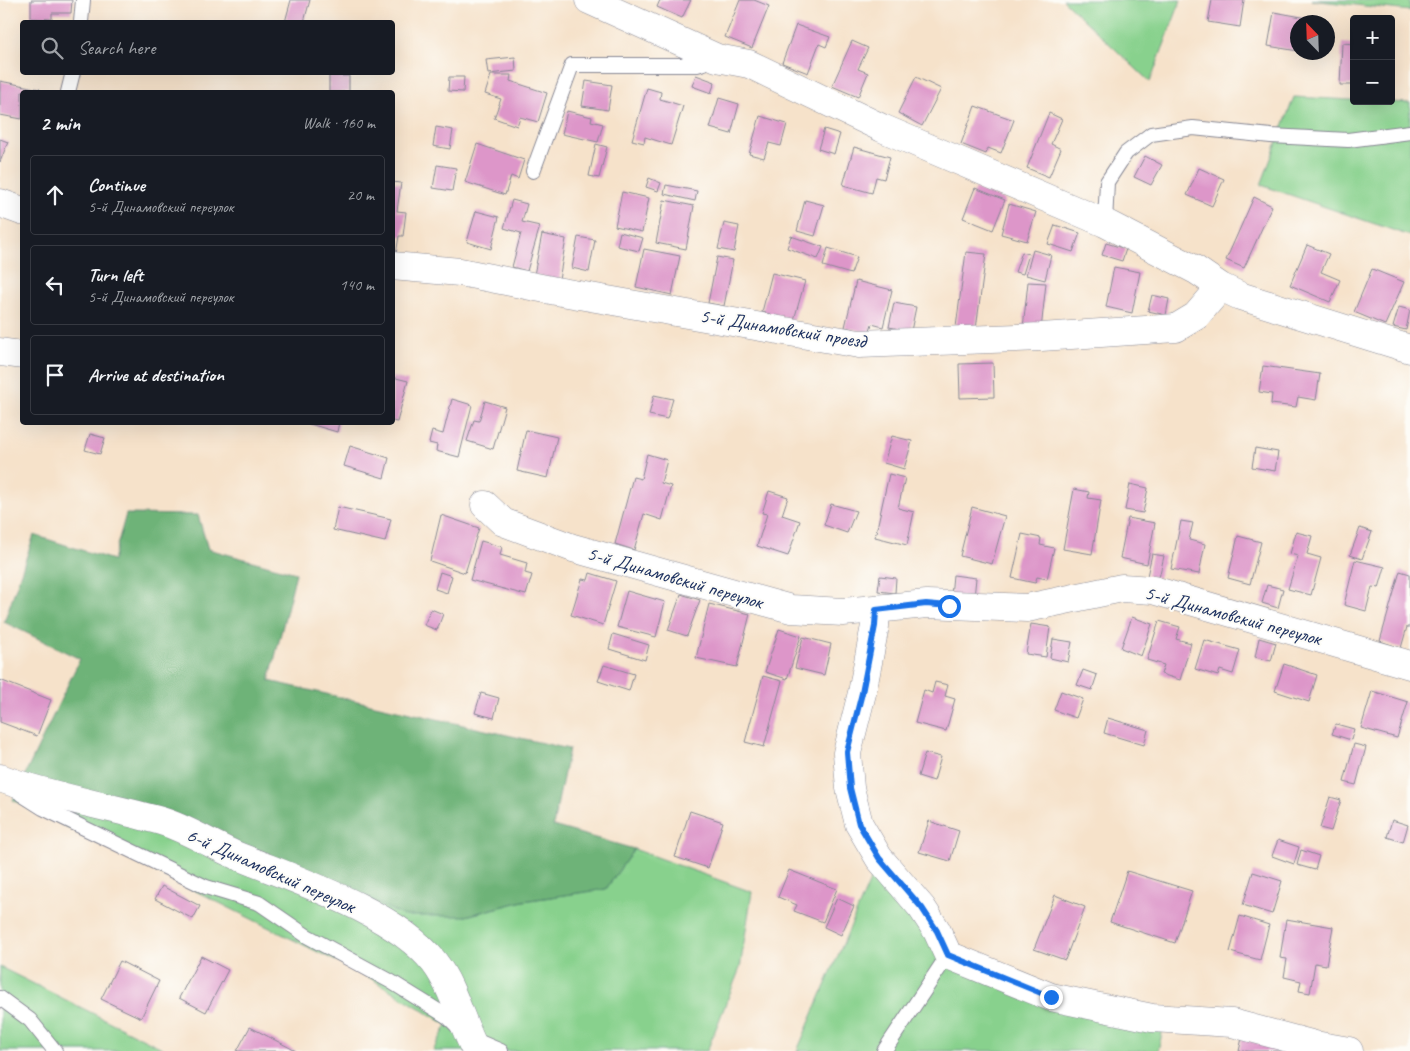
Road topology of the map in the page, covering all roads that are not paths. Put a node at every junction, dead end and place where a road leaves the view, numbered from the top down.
1 (83, 0) edge
2 (589, 0) edge
3 (81, 20) edge
4 (717, 58) junction
5 (72, 75) edge
6 (68, 90) edge
7 (1410, 132) edge
8 (533, 171) dead end
9 (0, 203) edge
10 (20, 210) edge
11 (1105, 223) junction
12 (395, 266) edge
13 (1221, 287) junction
14 (1410, 349) edge
15 (0, 352) edge
16 (20, 355) edge
17 (485, 505) dead end
18 (876, 610) junction
19 (1410, 665) edge
20 (7, 780) edge
21 (948, 955) junction
22 (0, 998) edge
23 (472, 1044) edge
24 (55, 1051) edge
25 (500, 1051) edge
26 (884, 1051) edge
27 (1349, 1051) edge

1 - 3 lane
2 - 4 street
4 - 8 lane
4 - 11 street
5 - 6 lane
7 - 11 lane
9 - 10 street
11 - 13 street
12 - 13 street, 5-й Динамовский проезд
13 - 14 street
15 - 16 street
17 - 18 street, 5-й Динамовский переулок
18 - 19 street, 5-й Динамовский переулок
18 - 21 street
20 - 23 lane
20 - 23 street, 6-й Динамовский переулок
21 - 26 lane
21 - 27 street
22 - 24 lane
23 - 25 lane

